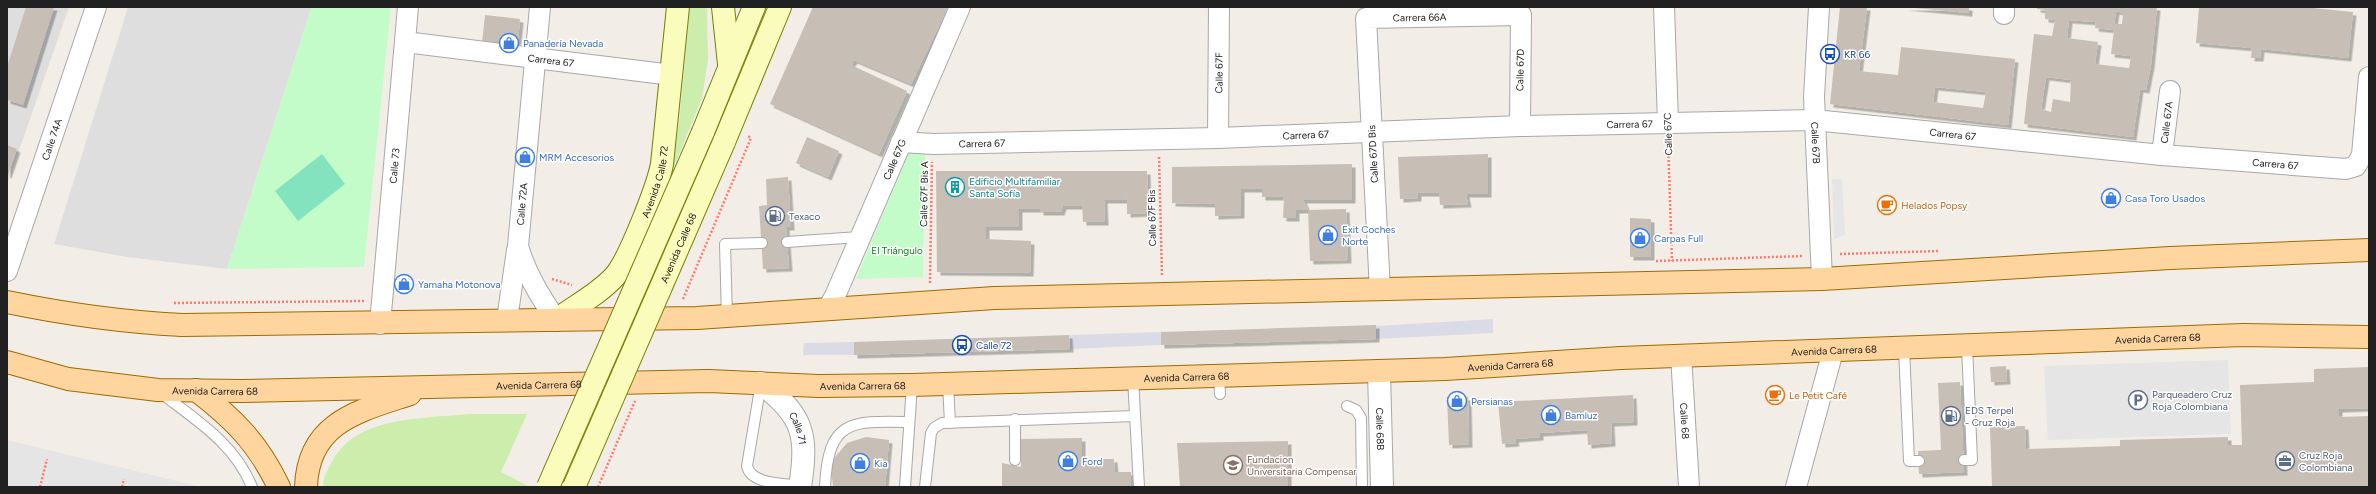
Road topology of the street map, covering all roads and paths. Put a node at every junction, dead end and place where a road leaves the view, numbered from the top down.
1 (96, 7) edge
2 (408, 7) edge
3 (540, 7) edge
4 (678, 7) edge
5 (723, 7) edge
6 (754, 7) edge
7 (780, 7) edge
8 (960, 7) edge
9 (1219, 7) edge
10 (1664, 7) edge
11 (1819, 7) edge
12 (1521, 15) joint
13 (1366, 18) joint
14 (405, 42) junction
15 (535, 58) junction
16 (730, 67) junction
17 (672, 75) junction
18 (2369, 77) edge
19 (2170, 91) dead end
20 (2368, 102) edge
21 (1814, 120) junction
22 (1668, 122) junction
23 (1520, 126) junction
24 (1372, 133) junction
25 (733, 138) junction
26 (1218, 138) junction
27 (1158, 139) junction
28 (901, 142) junction
29 (932, 144) junction
30 (2162, 155) junction
31 (859, 237) junction
32 (787, 242) dead end
33 (762, 243) dead end
34 (518, 246) junction
35 (2369, 250) edge
36 (1672, 261) dead end
37 (7, 271) edge
38 (1822, 279) junction
39 (930, 284) dead end
40 (1380, 290) junction
41 (1162, 296) junction
42 (365, 301) dead end
43 (7, 302) edge
44 (168, 303) dead end
45 (827, 310) junction
46 (727, 317) junction
47 (673, 318) junction
48 (507, 320) junction
49 (556, 320) junction
50 (380, 324) junction
51 (2369, 337) edge
52 (1968, 346) junction
53 (1904, 348) junction
54 (1833, 351) junction
55 (1681, 355) junction
56 (7, 362) edge
57 (1379, 371) junction
58 (1133, 378) junction
59 (644, 382) junction
60 (761, 383) junction
61 (948, 384) junction
62 (912, 385) junction
63 (432, 388) junction
64 (158, 390) junction
65 (196, 390) junction
66 (1347, 406) dead end
67 (1135, 416) junction
68 (1015, 419) junction
69 (910, 422) junction
70 (950, 423) junction
71 (47, 459) dead end
72 (1015, 460) dead end
73 (1964, 460) dead end
74 (1919, 461) dead end
75 (124, 478) dead end
76 (801, 486) edge
77 (40, 487) edge
78 (122, 487) edge
79 (252, 487) edge
80 (279, 487) edge
81 (306, 487) edge
82 (548, 487) edge
83 (574, 487) edge
84 (598, 487) edge
85 (824, 487) edge
86 (905, 487) edge
87 (924, 487) edge
88 (1139, 487) edge
89 (1362, 487) edge
90 (1382, 487) edge
91 (1688, 487) edge
92 (1796, 487) edge

1 - 37 street, Calle 74A
2 - 14 street, Calle 73
3 - 15 street, Calle 72A
4 - 17 main road, Avenida Calle 72
5 - 16 main road
6 - 16 main road
7 - 25 main road, Avenida Calle 68
8 - 28 street, Calle 67G
9 - 26 street, Calle 67F
10 - 22 street, Calle 67C
11 - 21 street, Calle 67B
12 - 13 street, Carrera 66A
12 - 23 street, Calle 67D
13 - 24 street, Calle 67D Bis
14 - 15 street, Carrera 67
14 - 50 street, Calle 73
15 - 17 street, Carrera 67
15 - 34 street, Calle 72A
16 - 82 main road, bridge
17 - 49 main road, Avenida Calle 72
18 - 20 street
19 - 30 street, Calle 67A
20 - 30 street, Carrera 67
21 - 22 street, Carrera 67
21 - 30 street, Carrera 67
21 - 38 street, Calle 67B
22 - 23 street, Carrera 67
22 - 36 path, Calle 67C
23 - 24 street, Carrera 67
24 - 26 street, Carrera 67
24 - 40 street, Calle 67D Bis
25 - 47 path
25 - 83 main road, Avenida Calle 68, bridge
26 - 27 street, Carrera 67
27 - 29 street, Carrera 67
27 - 41 path, Calle 67F Bis
28 - 29 street, Carrera 67
28 - 31 street, Calle 67G
29 - 39 path, Calle 67F Bis A
31 - 32 lane
31 - 45 street, Calle 67G
33 - 46 lane
34 - 48 street
34 - 49 street, Calle 72A
35 - 38 main road
38 - 40 main road
40 - 41 main road
41 - 45 main road
42 - 44 path
43 - 50 main road
45 - 46 main road
46 - 47 main road
47 - 49 main road
48 - 49 main road
48 - 50 main road
51 - 52 main road, Avenida Carrera 68
52 - 53 main road, Avenida Carrera 68
52 - 73 lane
53 - 54 main road, Avenida Carrera 68
53 - 74 lane
54 - 55 main road, Avenida Carrera 68
54 - 92 street
55 - 57 main road, Avenida Carrera 68
55 - 91 street, Calle 68
56 - 64 main road, Avenida Carrera 68
57 - 58 main road, Avenida Carrera 68
57 - 90 street, Calle 68B
58 - 61 main road, Avenida Carrera 68
58 - 67 lane
59 - 60 main road, Avenida Carrera 68
59 - 63 main road, Avenida Carrera 68
59 - 84 path
60 - 62 main road, Avenida Carrera 68
60 - 76 street, Calle 71
60 - 76 lane
61 - 62 main road, Avenida Carrera 68
61 - 70 lane
62 - 69 lane
63 - 65 main road, Avenida Carrera 68
63 - 81 main road
64 - 65 main road, Avenida Carrera 68
64 - 79 lane
65 - 80 main road
66 - 89 lane
67 - 68 lane
67 - 88 lane
68 - 70 lane
68 - 72 lane
69 - 85 lane
69 - 86 lane
70 - 87 lane
71 - 77 path
75 - 78 path

